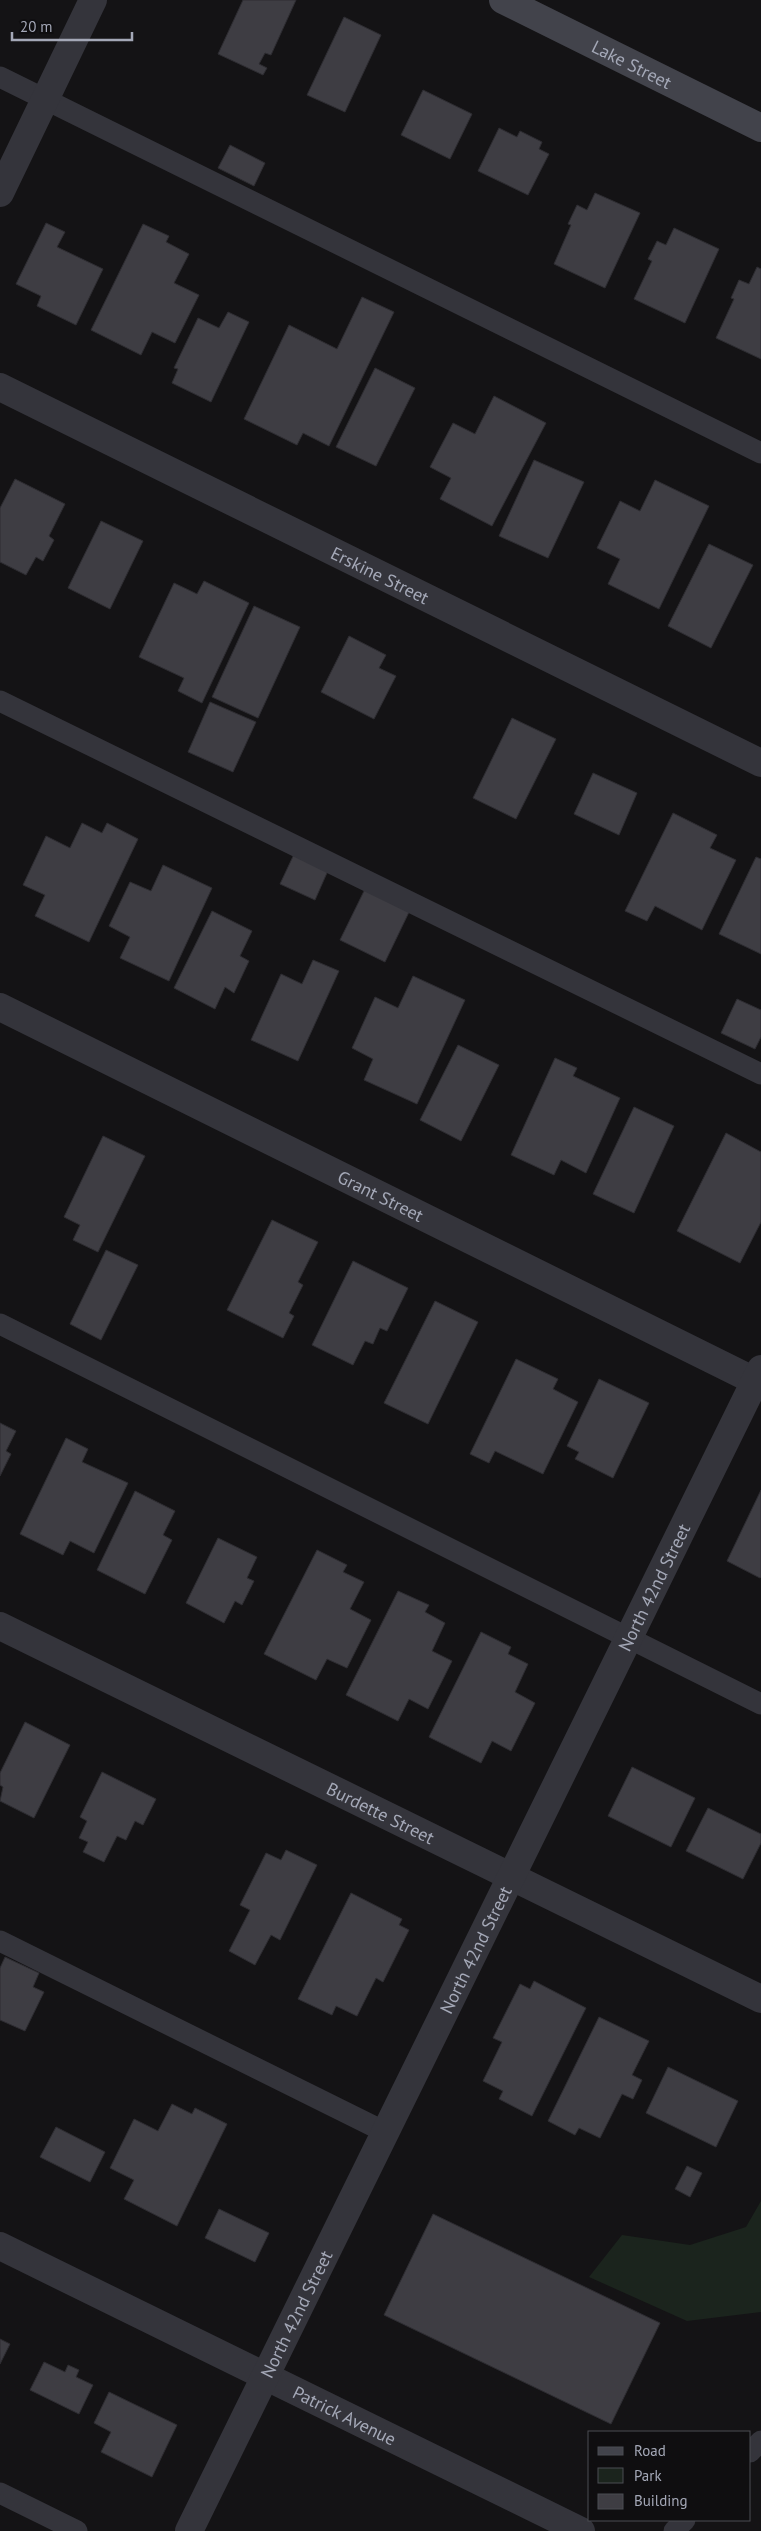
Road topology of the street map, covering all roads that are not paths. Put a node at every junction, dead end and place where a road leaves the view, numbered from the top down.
1 (93, 0) edge
2 (503, 0) edge
3 (0, 77) edge
4 (45, 100) junction
5 (761, 128) edge
6 (0, 193) edge
7 (0, 387) edge
8 (761, 453) edge
9 (0, 701) edge
10 (761, 763) edge
11 (0, 1007) edge
12 (761, 1074) edge
13 (0, 1324) edge
14 (759, 1378) edge
15 (0, 1626) edge
16 (628, 1638) junction
17 (761, 1704) edge
18 (510, 1876) junction
19 (0, 1941) edge
20 (761, 1999) edge
21 (385, 2132) junction
22 (0, 2246) edge
23 (266, 2376) junction
24 (761, 2441) edge
25 (751, 2451) edge
26 (0, 2493) edge
27 (684, 2521) edge
28 (77, 2531) edge
29 (189, 2531) edge
30 (581, 2531) edge
31 (674, 2531) edge

1 - 4 street
2 - 5 main road, Lake Street
3 - 4 lane
4 - 6 street
4 - 8 lane
7 - 10 street, Erskine Street
9 - 12 lane
11 - 14 street, Grant Street
13 - 16 lane
14 - 16 street, North 42nd Street
15 - 18 street, Burdette Street
16 - 17 lane
16 - 18 street, North 42nd Street
18 - 20 street, Burdette Street
18 - 21 street, North 42nd Street
19 - 21 lane
21 - 23 street, North 42nd Street
22 - 23 street, Patrick Avenue
23 - 29 street, North 42nd Street
23 - 30 street, Patrick Avenue
24 - 25 lane
26 - 28 lane
27 - 31 lane

